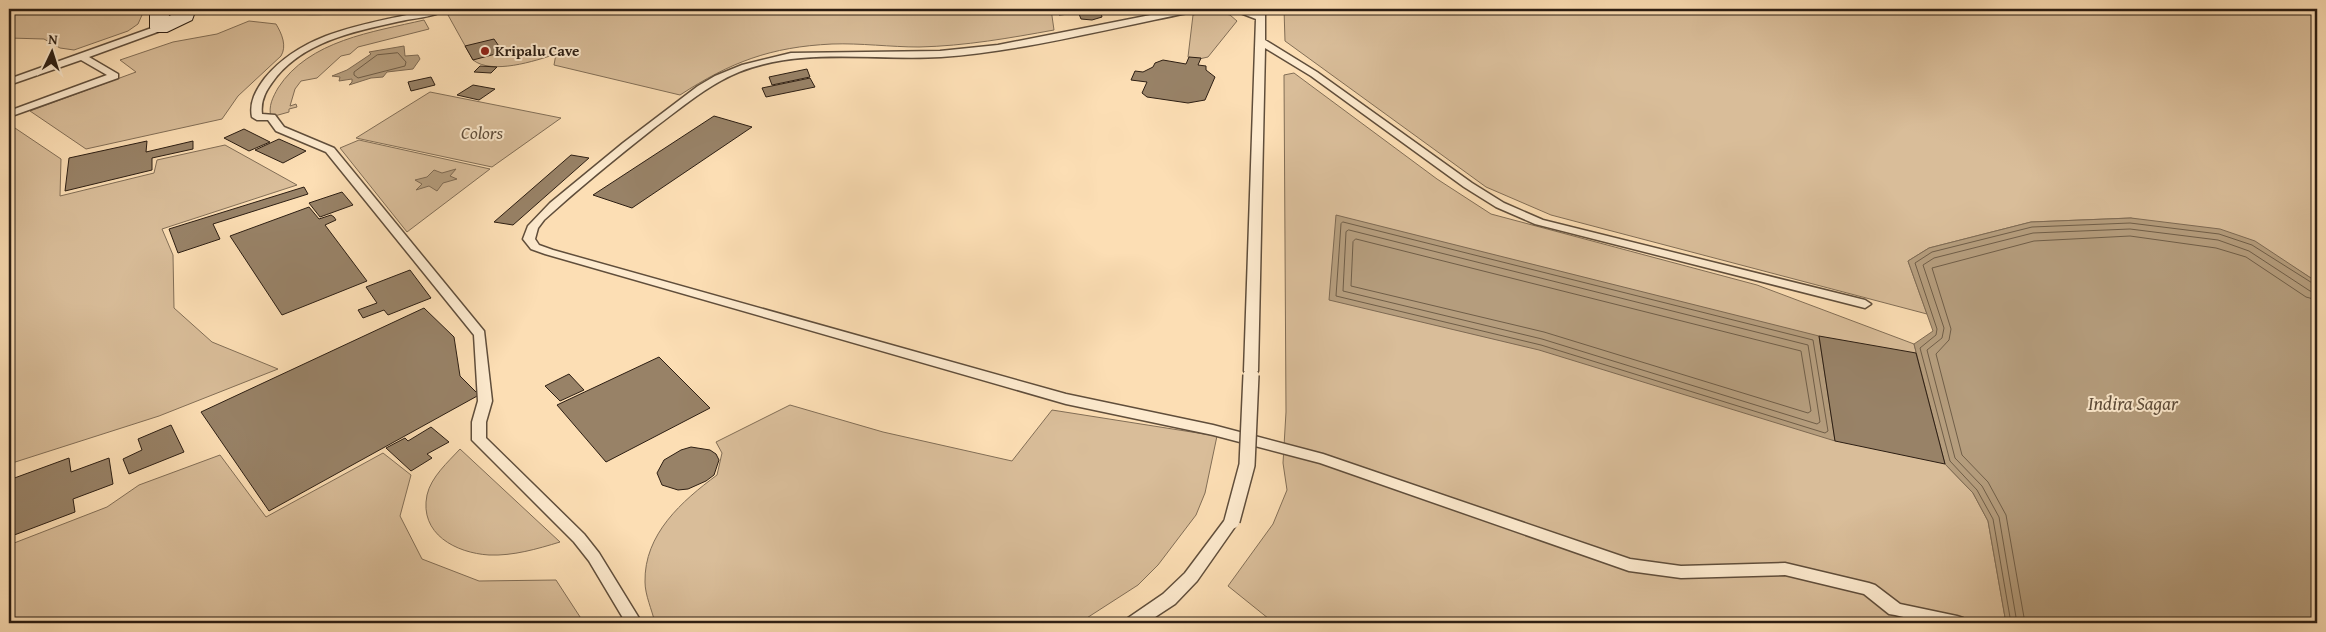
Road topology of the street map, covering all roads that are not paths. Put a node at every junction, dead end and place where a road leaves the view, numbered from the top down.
1 (159, 9) edge
2 (186, 9) edge
3 (442, 9) edge
4 (1193, 9) edge
5 (1234, 9) edge
6 (1261, 13) edge
7 (160, 28) junction
8 (1261, 42) junction
9 (83, 57) junction
10 (9, 82) edge
11 (9, 114) edge
12 (1865, 304) dead end
13 (634, 623) edge
14 (1134, 623) edge
15 (1957, 623) edge

1 - 7 street
2 - 7 street
3 - 13 lane
4 - 15 lane
5 - 6 lane
6 - 8 lane
7 - 9 lane
8 - 12 lane
8 - 14 lane, bridge
9 - 10 lane
9 - 11 lane

